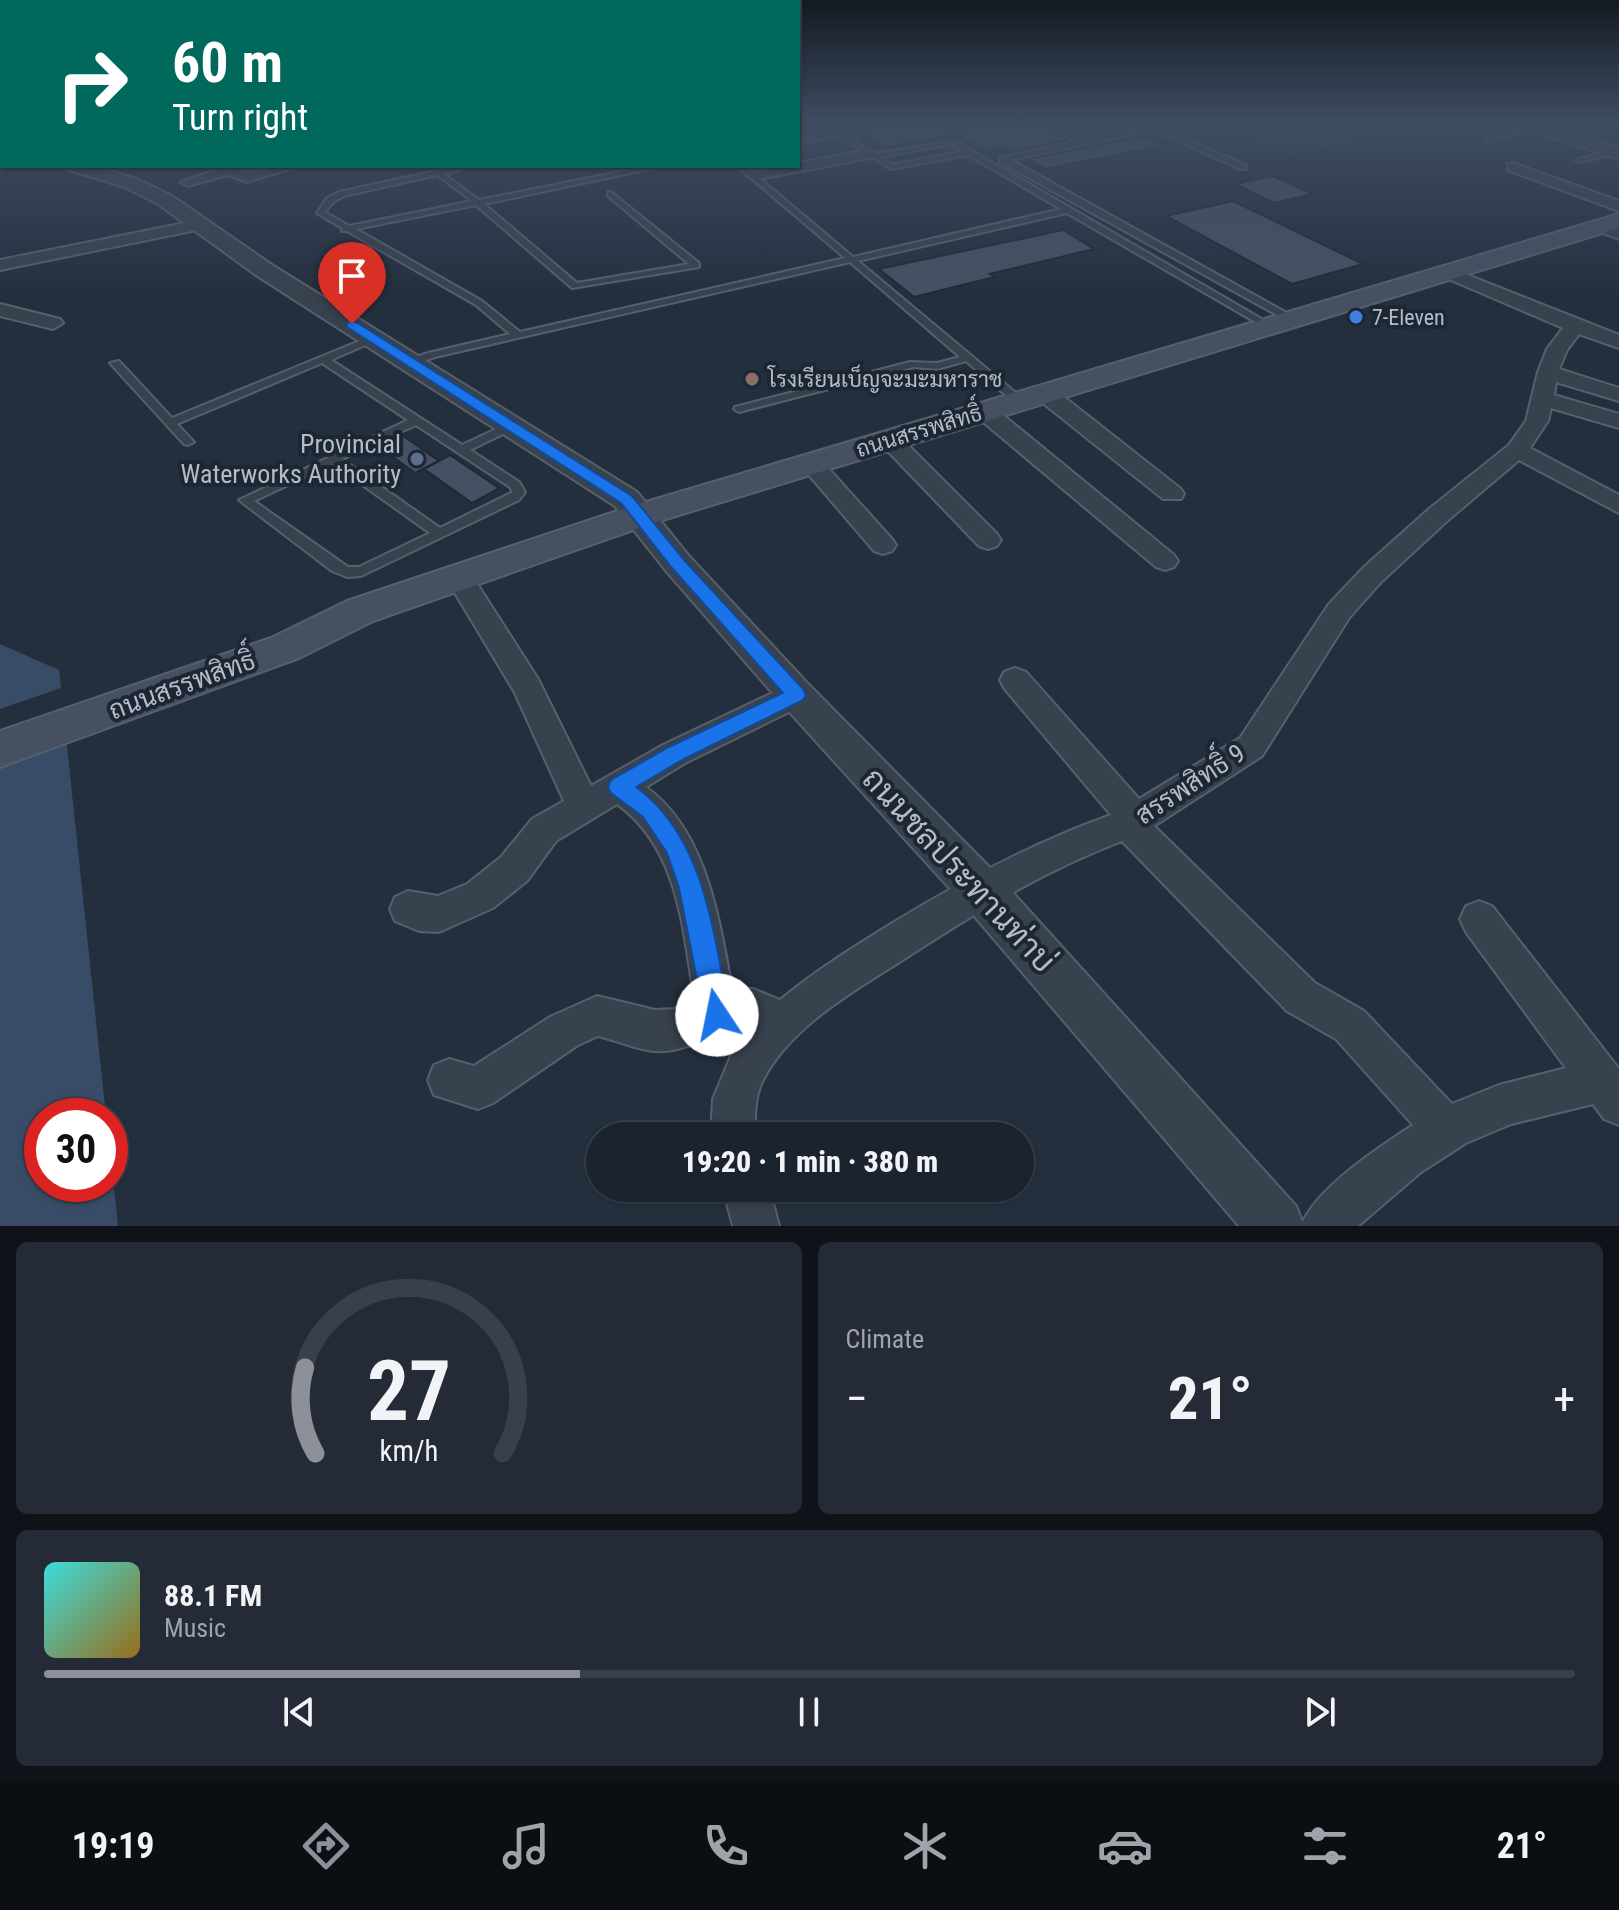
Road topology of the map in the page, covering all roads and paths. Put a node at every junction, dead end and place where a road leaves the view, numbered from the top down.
1 (125, 181) edge
2 (394, 181) edge
3 (449, 181) edge
4 (573, 181) edge
5 (760, 181) edge
6 (1019, 181) edge
7 (1041, 181) edge
8 (1552, 181) edge
9 (611, 194) dead end
10 (476, 201) junction
11 (1619, 206) edge
12 (1069, 210) junction
13 (200, 225) junction
14 (1613, 227) edge
15 (345, 229) junction
16 (851, 260) junction
17 (0, 265) edge
18 (1450, 273) junction
19 (0, 310) edge
20 (1279, 322) junction
21 (53, 323) dead end
22 (1575, 326) junction
23 (517, 335) junction
24 (374, 338) junction
25 (1619, 342) edge
26 (967, 358) junction
27 (323, 359) junction
28 (412, 362) junction
29 (115, 363) dead end
30 (1545, 385) junction
31 (1619, 395) edge
32 (1032, 397) junction
33 (739, 409) dead end
34 (984, 411) junction
35 (415, 421) junction
36 (1619, 421) edge
37 (169, 423) junction
38 (513, 425) junction
39 (890, 440) junction
40 (188, 442) dead end
41 (1517, 450) junction
42 (460, 451) junction
43 (334, 459) junction
44 (811, 463) junction
45 (1172, 494) dead end
46 (1619, 505) edge
47 (641, 515) junction
48 (439, 533) junction
49 (988, 540) dead end
50 (883, 545) dead end
51 (1165, 561) dead end
52 (459, 578) junction
53 (282, 638) junction
54 (1015, 680) dead end
55 (796, 695) junction
56 (0, 724) edge
57 (0, 749) edge
58 (619, 787) junction
59 (584, 807) junction
60 (1132, 822) junction
61 (980, 889) junction
62 (408, 909) dead end
63 (1479, 919) dead end
64 (717, 1015) junction
65 (784, 1022) junction
66 (449, 1080) dead end
67 (1610, 1093) edge
68 (733, 1122) edge
69 (1446, 1129) junction
70 (750, 1202) edge
71 (756, 1226) edge
72 (1276, 1226) edge
73 (1324, 1226) edge

1 - 13 street, ถนนชลประทานท่าบ่
2 - 15 lane
3 - 10 lane
4 - 10 lane
5 - 16 lane
6 - 12 lane
7 - 20 lane
8 - 11 street
9 - 10 lane
10 - 15 lane
12 - 16 lane
12 - 20 lane
13 - 17 street
13 - 24 street, ถนนชลประทานท่าบ่
14 - 18 main road, ถนนสรรพสิทธิ์
15 - 23 lane
16 - 23 lane
16 - 26 lane
18 - 20 main road, ถนนสรรพสิทธิ์
18 - 22 street
19 - 21 street
20 - 32 main road, ถนนสรรพสิทธิ์
22 - 25 street
22 - 30 street, สรรพสิทธิ์ 9
23 - 28 lane
24 - 27 lane
24 - 28 street, ถนนชลประทานท่าบ่
26 - 32 lane
26 - 33 lane
27 - 35 lane
27 - 37 lane
28 - 38 street, ถนนชลประทานท่าบ่
29 - 37 lane
30 - 31 street
30 - 36 street
30 - 41 street, สรรพสิทธิ์ 9
32 - 34 main road, ถนนสรรพสิทธิ์
32 - 45 street
34 - 39 main road, ถนนสรรพสิทธิ์
34 - 51 street
35 - 42 lane
35 - 43 lane
37 - 40 lane
38 - 42 lane
38 - 47 street, ถนนชลประทานท่าบ่
39 - 44 main road, ถนนสรรพสิทธิ์
39 - 49 street
41 - 46 street
41 - 60 street, สรรพสิทธิ์ 9
42 - 48 lane
43 - 48 lane
43 - 48 lane
44 - 47 main road, ถนนสรรพสิทธิ์
44 - 50 street
47 - 52 main road, ถนนสรรพสิทธิ์
47 - 55 street, ถนนชลประทานท่าบ่
52 - 53 main road, ถนนสรรพสิทธิ์
52 - 59 street
53 - 56 main road, ถนนสรรพสิทธิ์
53 - 57 main road, ถนนสรรพสิทธิ์
54 - 60 street
55 - 58 street
55 - 61 street, ถนนชลประทานท่าบ่
58 - 59 street
58 - 64 street
59 - 62 street
60 - 61 street, สรรพสิทธิ์ 9
60 - 69 street
61 - 65 street, สรรพสิทธิ์ 9
61 - 72 street, ถนนชลประทานท่าบ่
63 - 67 street
64 - 65 street
64 - 66 street
65 - 68 street, สรรพสิทธิ์ 9
67 - 69 street
69 - 73 street
70 - 71 street

